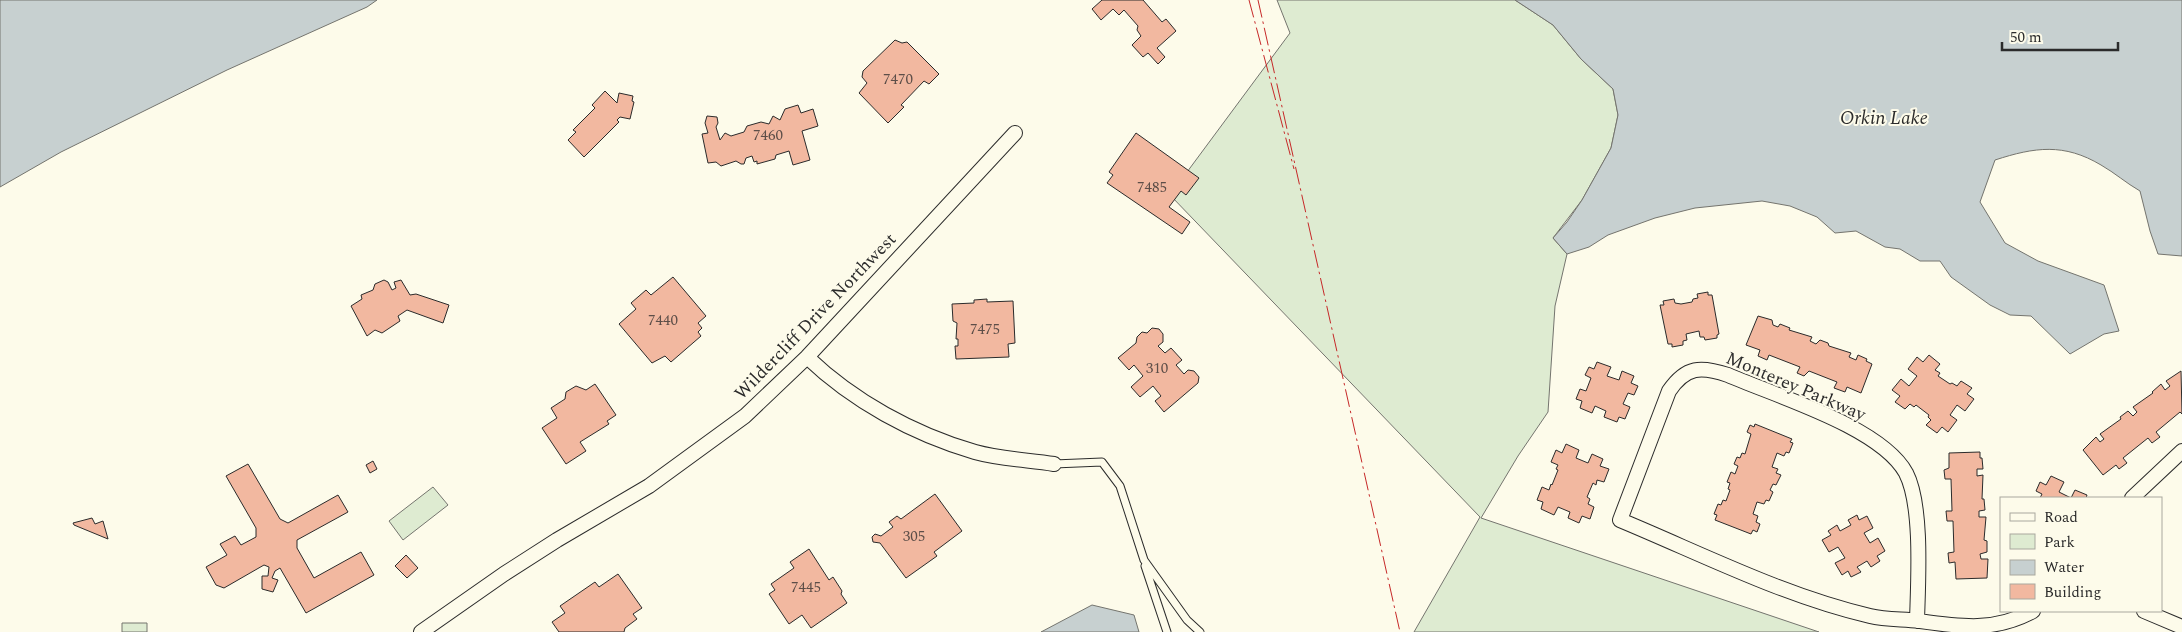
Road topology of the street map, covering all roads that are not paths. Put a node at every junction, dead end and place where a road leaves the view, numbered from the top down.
1 (1015, 133) dead end
2 (807, 357) junction
3 (2182, 451) edge
4 (1054, 464) joint
5 (2133, 497) edge
6 (1144, 560) junction
7 (2031, 612) edge
8 (2146, 612) edge
9 (1918, 621) junction
10 (2182, 627) edge
11 (421, 632) edge
12 (1167, 632) edge
13 (1200, 632) edge

1 - 2 street, Wildercliff Drive Northwest
2 - 4 street
2 - 11 street, Wildercliff Drive Northwest
3 - 5 street
4 - 6 lane
6 - 12 lane
6 - 13 lane
7 - 9 street, Monterey Parkway
8 - 10 street
9 - 9 street, Monterey Parkway

